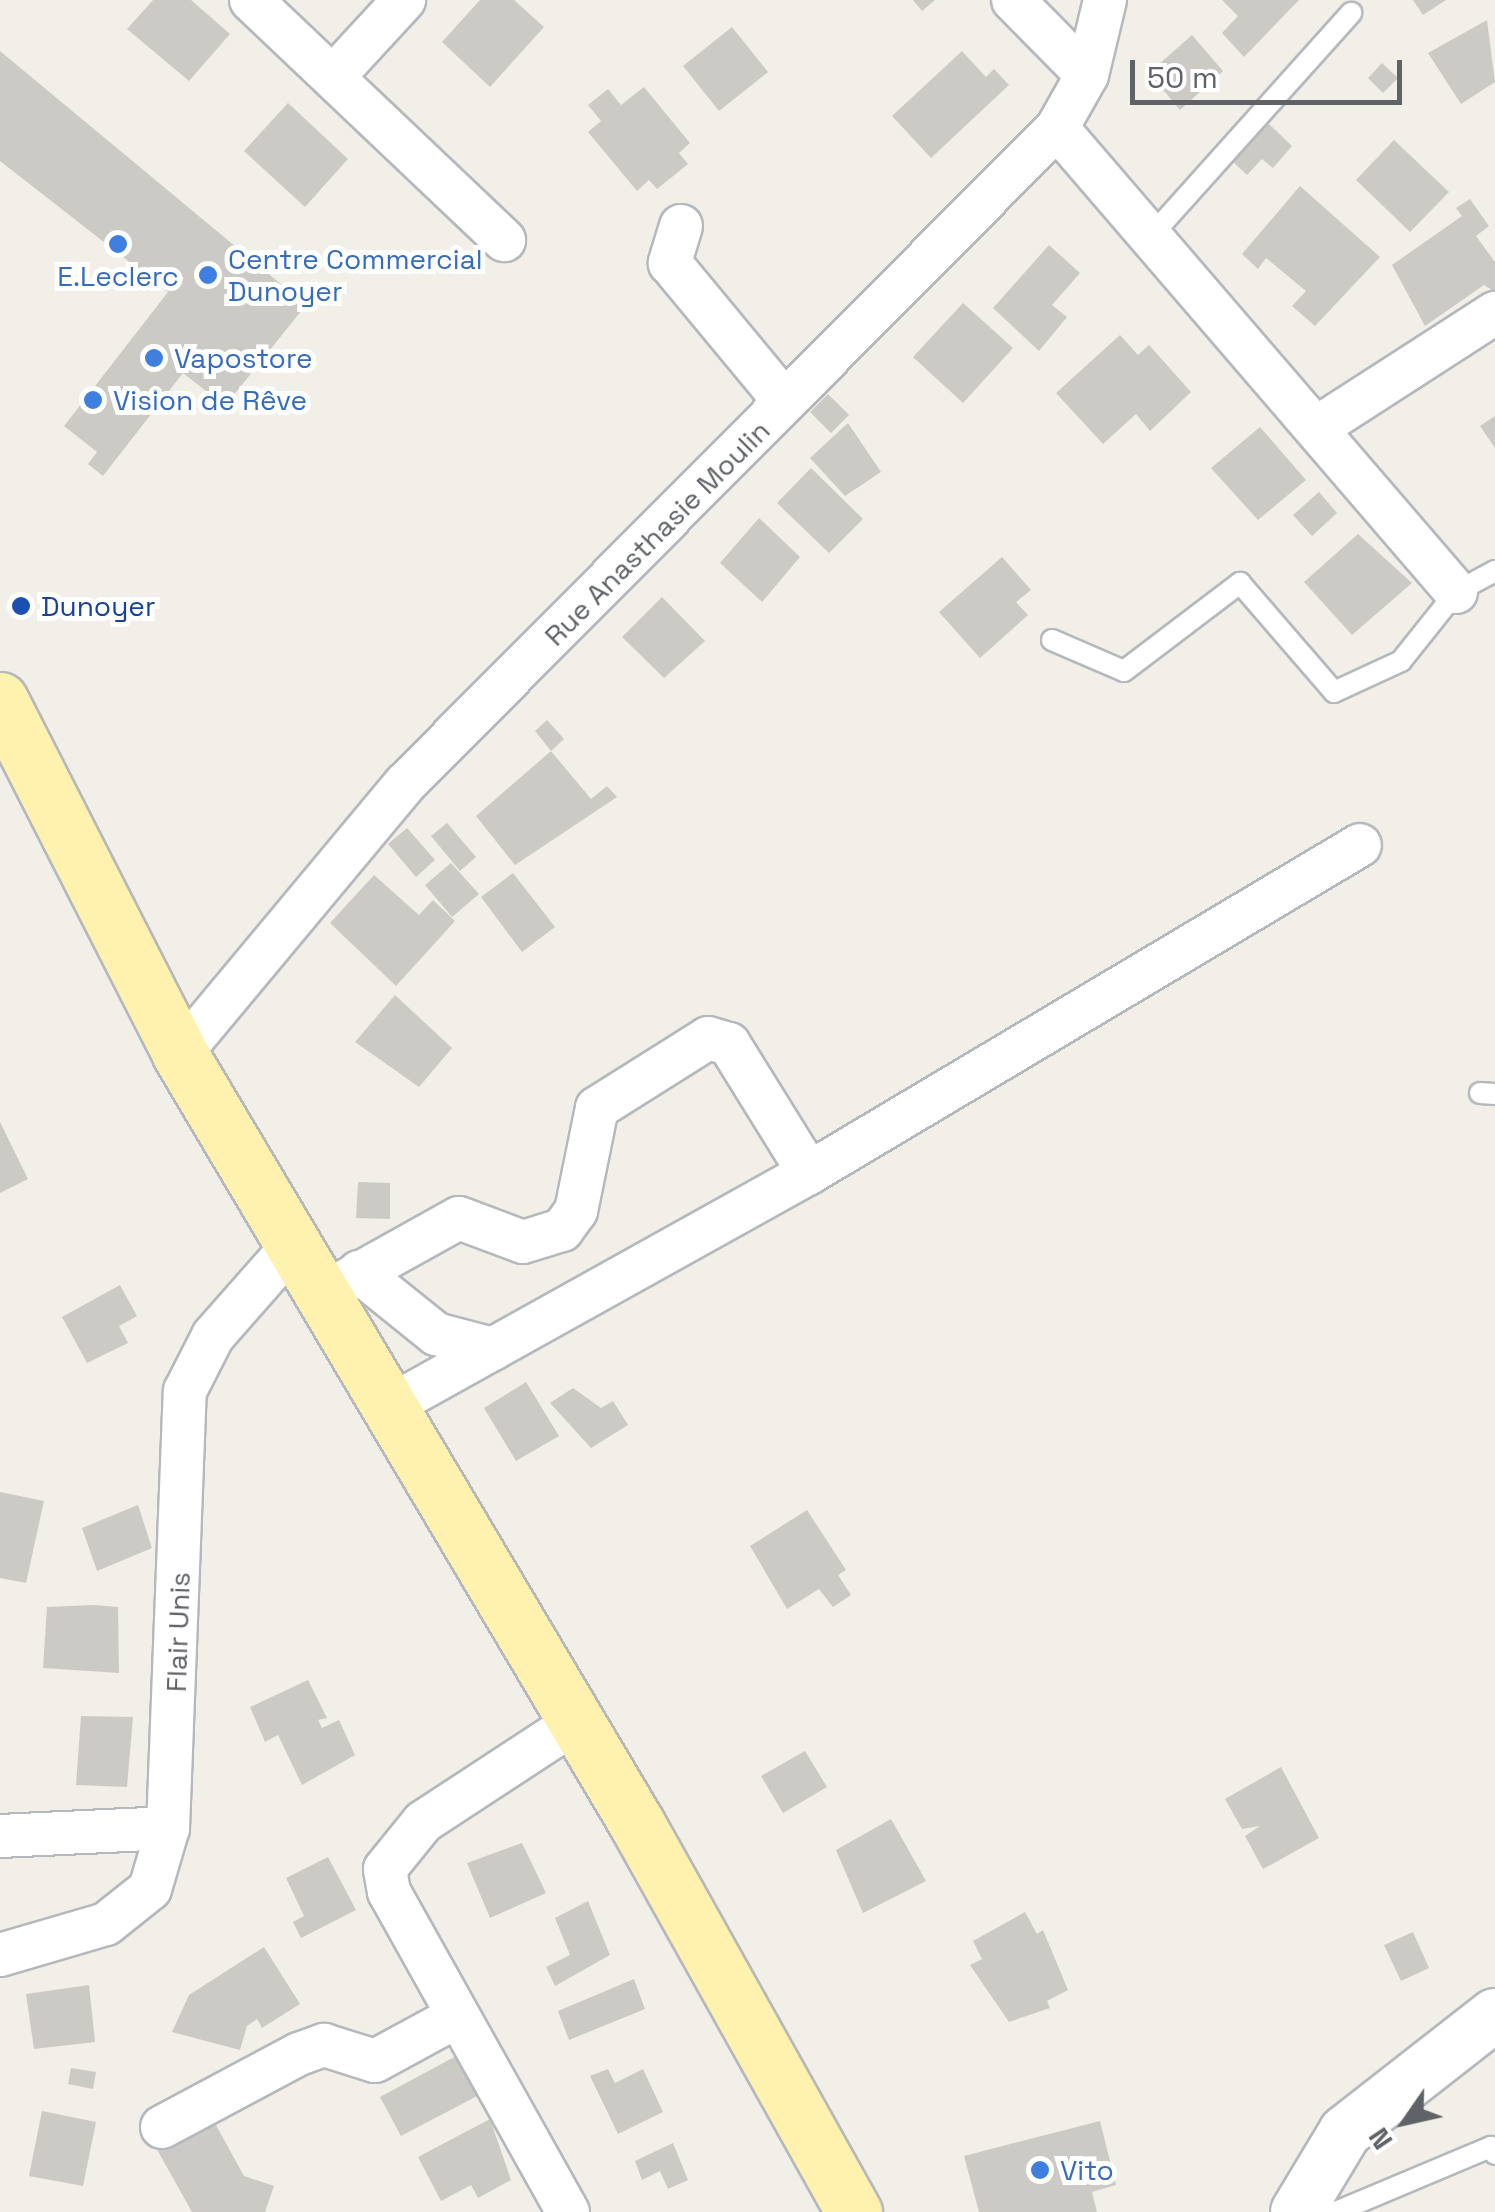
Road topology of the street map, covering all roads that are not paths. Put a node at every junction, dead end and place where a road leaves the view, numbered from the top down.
1 (251, 0) edge
2 (404, 0) edge
3 (1013, 0) edge
4 (1105, 0) edge
5 (1351, 13) dead end
6 (1087, 75) junction
7 (333, 77) junction
8 (1057, 128) junction
9 (681, 226) dead end
10 (1151, 236) junction
11 (504, 240) dead end
12 (1495, 313) edge
13 (785, 402) junction
14 (1318, 428) junction
15 (1495, 571) edge
16 (1456, 592) junction
17 (1052, 640) dead end
18 (0, 700) edge
19 (1360, 845) dead end
20 (180, 1054) junction
21 (809, 1173) junction
22 (294, 1244) junction
23 (342, 1283) junction
24 (493, 1349) junction
25 (390, 1406) junction
26 (576, 1722) junction
27 (168, 1828) junction
28 (0, 1836) edge
29 (0, 1955) edge
30 (1495, 2015) edge
31 (458, 2016) junction
32 (162, 2127) dead end
33 (1495, 2154) edge
34 (568, 2212) edge
35 (854, 2212) edge
36 (1297, 2212) edge
37 (1336, 2212) edge

1 - 7 street
2 - 7 street
3 - 6 street
4 - 6 street, Rue Anasthasie Moulin
5 - 10 lane
6 - 8 street, Rue Anasthasie Moulin
7 - 11 street
8 - 10 street
8 - 13 street, Rue Anasthasie Moulin
9 - 13 street
10 - 14 street
12 - 14 street
13 - 20 street, Rue Anasthasie Moulin
14 - 16 street
15 - 16 lane
16 - 17 lane
18 - 20 main road
19 - 21 street
20 - 22 main road
21 - 23 street
21 - 24 street
22 - 23 main road
22 - 27 street, Flair Unis
23 - 24 street
23 - 25 main road
24 - 25 street
25 - 26 main road
26 - 31 street
26 - 35 main road
27 - 28 street
27 - 29 street, Flair Unis
30 - 36 street
31 - 32 street
31 - 34 street
33 - 37 lane

